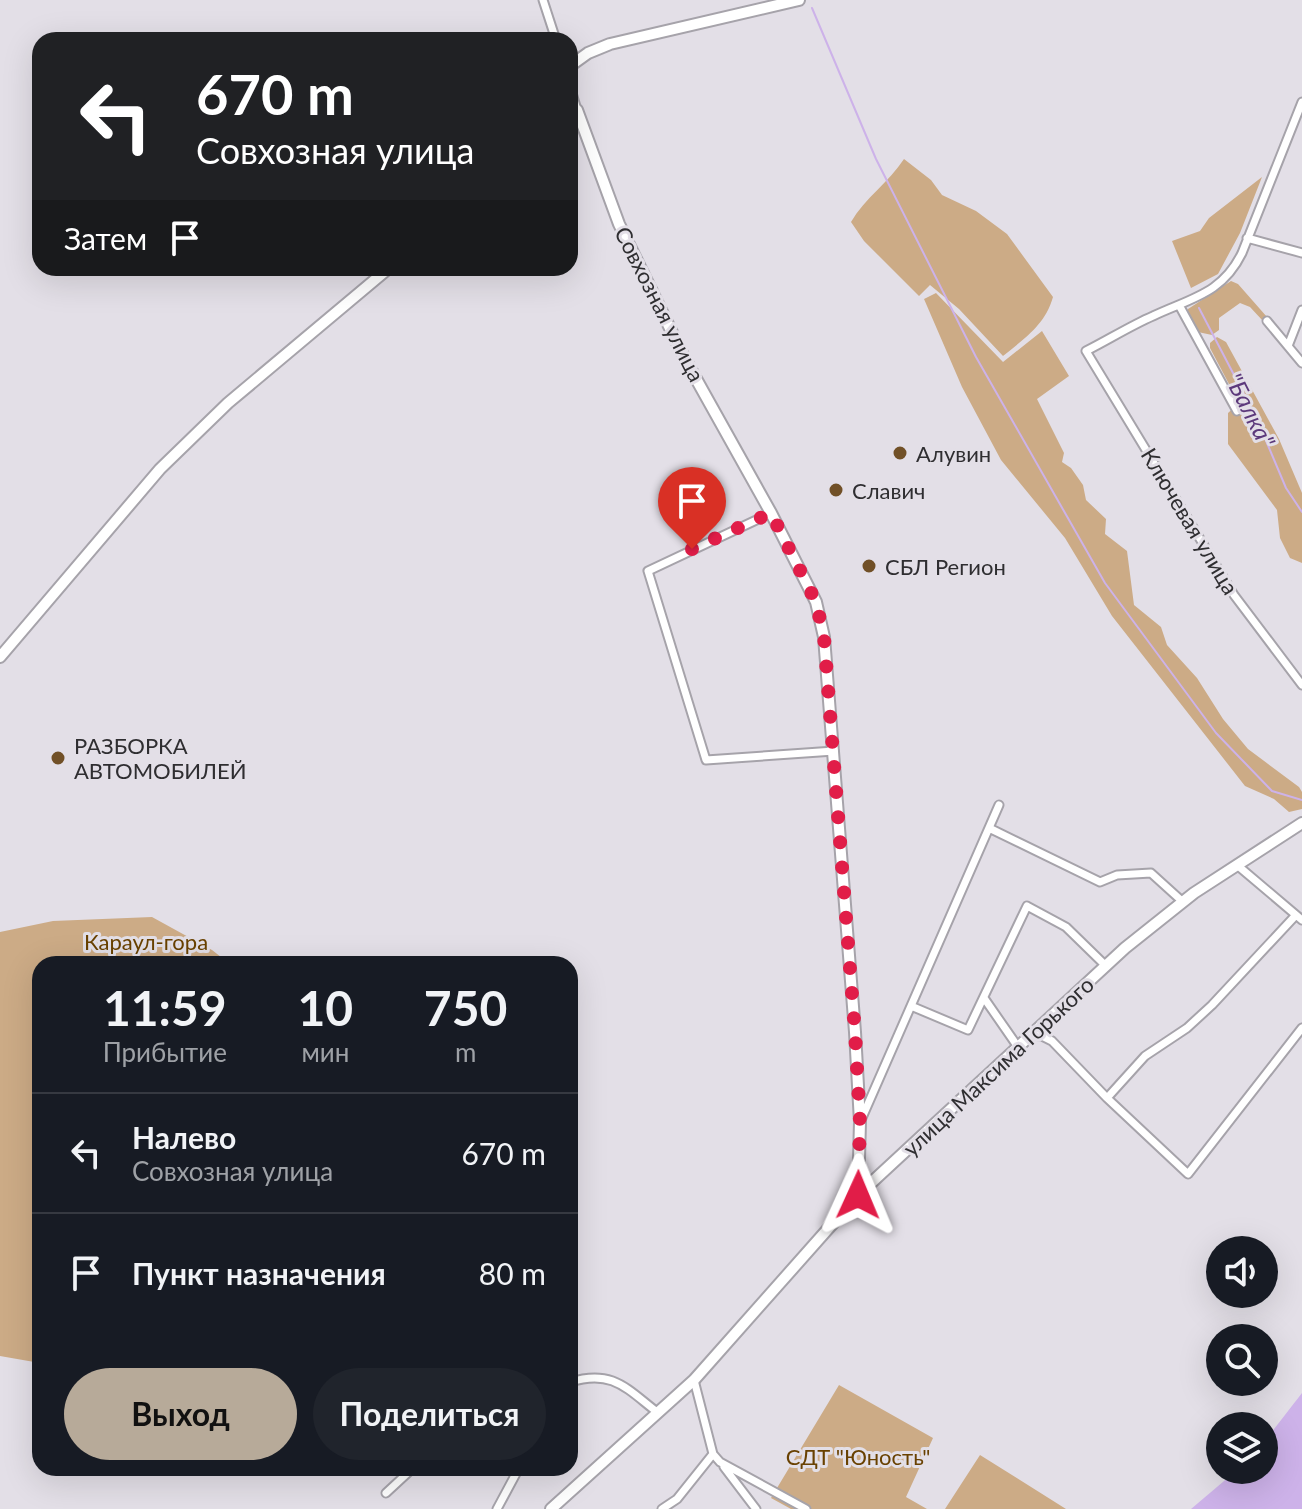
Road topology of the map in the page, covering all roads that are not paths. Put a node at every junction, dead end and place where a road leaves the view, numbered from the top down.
1 (543, 0) edge
2 (799, 0) edge
3 (553, 32) edge
4 (578, 60) edge
5 (1302, 102) edge
6 (578, 124) edge
7 (1247, 238) junction
8 (1302, 253) edge
9 (379, 276) edge
10 (1179, 305) junction
11 (1302, 310) edge
12 (1267, 321) dead end
13 (1288, 346) junction
14 (1302, 363) edge
15 (1237, 411) dead end
16 (771, 513) junction
17 (0, 657) edge
18 (1302, 685) edge
19 (834, 751) junction
20 (999, 805) dead end
21 (1302, 823) edge
22 (989, 828) junction
23 (1237, 865) junction
24 (1183, 902) junction
25 (1299, 917) edge
26 (1106, 966) junction
27 (984, 998) junction
28 (911, 1006) junction
29 (1302, 1028) edge
30 (1031, 1035) junction
31 (1018, 1047) junction
32 (1107, 1098) junction
33 (860, 1122) junction
34 (858, 1195) junction
35 (578, 1378) edge
36 (581, 1379) junction
37 (578, 1380) edge
38 (694, 1380) junction
39 (657, 1412) junction
40 (713, 1454) junction
41 (720, 1462) junction
42 (404, 1476) edge
43 (515, 1476) edge
44 (386, 1493) dead end
45 (497, 1509) edge
46 (551, 1509) edge
47 (662, 1509) edge
48 (756, 1509) edge
49 (806, 1509) edge

1 - 3 street
2 - 4 street
5 - 7 street
6 - 16 street, Совхозная улица
7 - 8 street
7 - 10 street
9 - 17 street
10 - 15 street
10 - 18 street, Ключевая улица
11 - 13 street
12 - 13 street
13 - 14 street
16 - 19 street, Совхозная улица
16 - 19 street
19 - 33 street, Совхозная улица
20 - 22 street
21 - 23 street, улица Максима Горького
22 - 24 street
22 - 28 street
23 - 24 street, улица Максима Горького
23 - 25 street
24 - 26 street, улица Максима Горького
25 - 32 street
26 - 27 street
26 - 30 street, улица Максима Горького
27 - 28 street
27 - 31 street
28 - 33 street
29 - 32 street
30 - 31 street, улица Максима Горького
30 - 32 street
31 - 34 street, улица Максима Горького
33 - 34 street, Совхозная улица
34 - 38 street, улица Максима Горького
35 - 36 street
36 - 37 street
36 - 39 street
38 - 39 street, улица Максима Горького
38 - 40 street
39 - 46 street, улица Максима Горького
40 - 41 street
40 - 47 street
41 - 48 street
41 - 49 street
42 - 44 street
43 - 45 street

